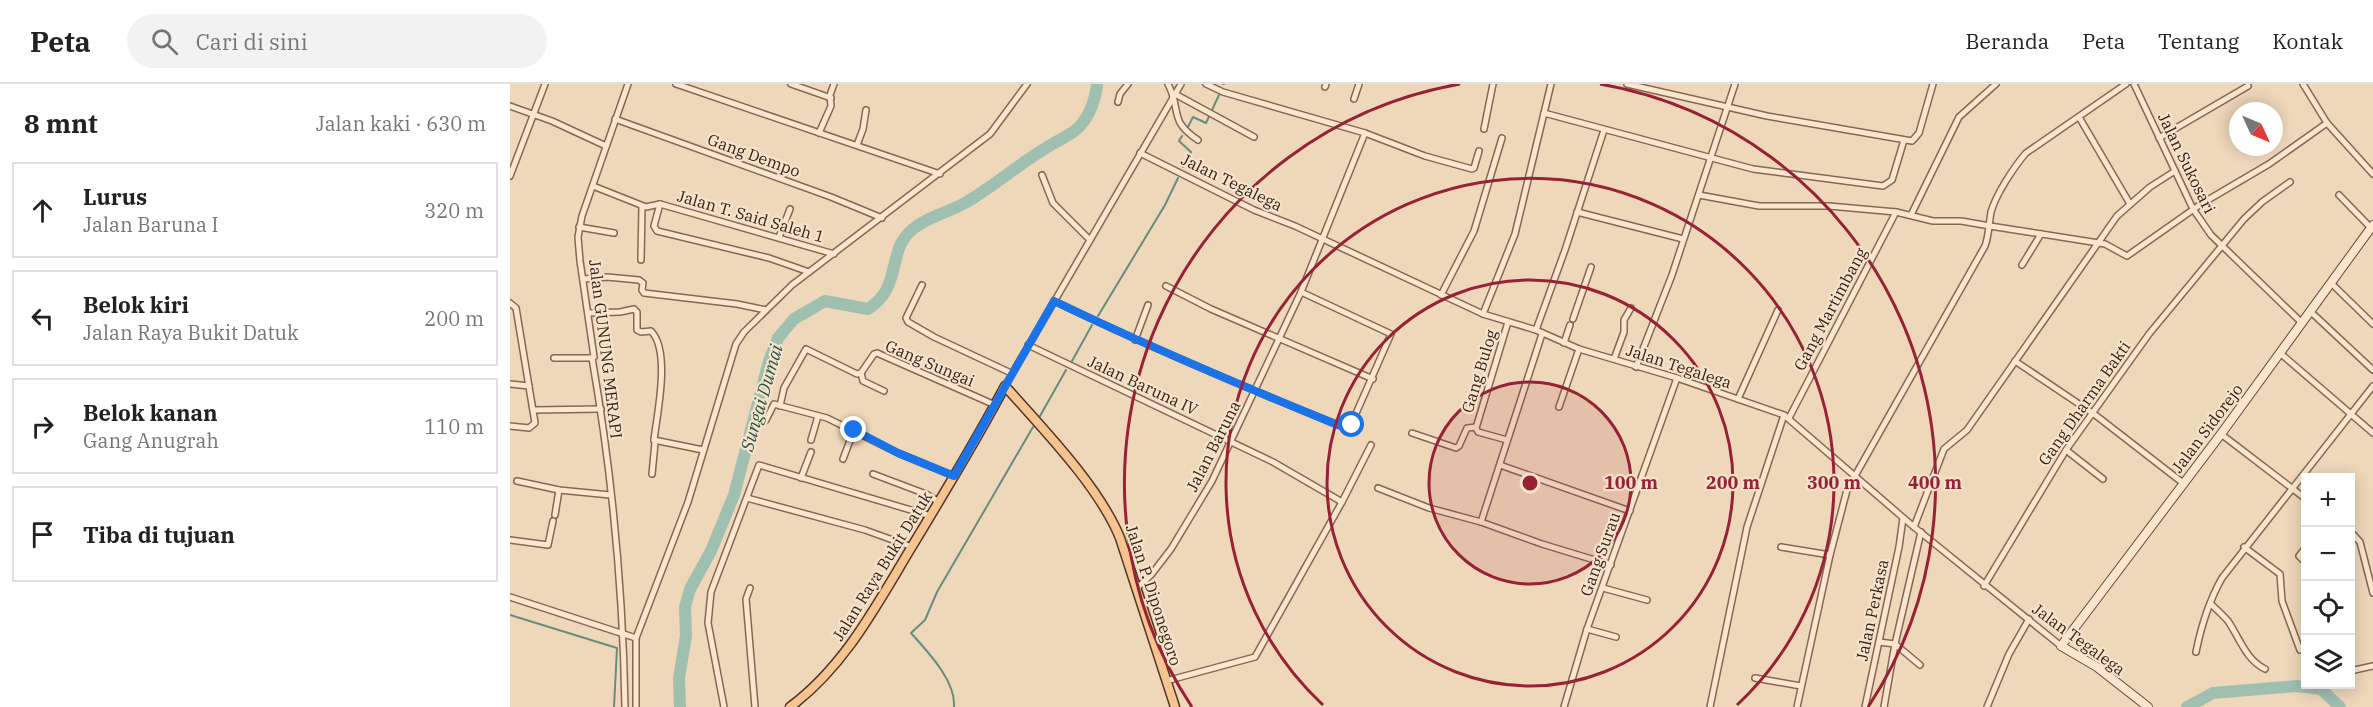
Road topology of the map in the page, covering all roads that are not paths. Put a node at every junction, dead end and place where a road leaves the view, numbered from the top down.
1 (545, 84) edge
2 (628, 84) edge
3 (676, 84) edge
4 (791, 84) edge
5 (834, 84) edge
6 (1128, 84) edge
7 (1168, 84) edge
8 (1181, 84) edge
9 (1206, 84) edge
10 (1359, 84) edge
11 (1493, 84) edge
12 (1551, 84) edge
13 (1627, 84) edge
14 (1735, 84) edge
15 (1933, 84) edge
16 (1996, 84) edge
17 (2126, 84) edge
18 (2134, 84) edge
19 (2303, 84) edge
20 (1024, 85) edge
21 (686, 86) edge
22 (2248, 86) dead end
23 (1175, 95) junction
24 (831, 98) junction
25 (1354, 99) dead end
26 (1118, 102) dead end
27 (510, 106) edge
28 (1727, 106) junction
29 (866, 111) dead end
30 (1544, 113) junction
31 (533, 115) junction
32 (2079, 117) junction
33 (615, 119) junction
34 (2326, 123) junction
35 (1484, 129) dead end
36 (1604, 130) junction
37 (819, 133) junction
38 (1365, 133) junction
39 (1254, 137) dead end
40 (1502, 138) dead end
41 (2159, 138) junction
42 (1198, 140) dead end
43 (1904, 140) junction
44 (857, 145) junction
45 (606, 146) junction
46 (1479, 151) dead end
47 (1140, 153) junction
48 (1710, 159) junction
49 (2175, 171) junction
50 (940, 174) junction
51 (2373, 174) edge
52 (1042, 175) dead end
53 (510, 176) edge
54 (2290, 182) dead end
55 (593, 186) junction
56 (1699, 195) junction
57 (2339, 195) dead end
58 (660, 204) junction
59 (2130, 204) junction
60 (642, 206) junction
61 (790, 209) dead end
62 (2193, 209) junction
63 (1577, 212) junction
64 (1896, 212) junction
65 (1911, 215) junction
66 (882, 218) junction
67 (1990, 226) junction
68 (2372, 226) edge
69 (579, 227) junction
70 (614, 233) dead end
71 (2041, 234) junction
72 (779, 237) junction
73 (1323, 239) junction
74 (1683, 239) junction
75 (1090, 240) junction
76 (2098, 244) junction
77 (2221, 246) junction
78 (834, 254) junction
79 (641, 260) dead end
80 (2022, 265) dead end
81 (1591, 267) dead end
82 (809, 272) junction
83 (584, 279) junction
84 (2331, 283) junction
85 (922, 285) dead end
86 (1166, 286) dead end
87 (1301, 292) junction
88 (1442, 295) junction
89 (1054, 301) junction
90 (510, 303) edge
91 (1148, 305) dead end
92 (1631, 308) dead end
93 (766, 310) junction
94 (1778, 310) dead end
95 (2311, 312) junction
96 (588, 313) junction
97 (1483, 314) junction
98 (1573, 319) dead end
99 (1508, 322) junction
100 (2302, 323) junction
101 (2373, 324) edge
102 (1570, 325) dead end
103 (1536, 330) junction
104 (1542, 334) junction
105 (1280, 339) junction
106 (1135, 340) junction
107 (1564, 344) junction
108 (1028, 345) junction
109 (1579, 349) junction
110 (2280, 353) junction
111 (554, 358) dead end
112 (592, 358) junction
113 (1614, 359) junction
114 (2015, 361) junction
115 (1636, 367) junction
116 (2373, 370) edge
117 (861, 374) junction
118 (1011, 374) junction
119 (1677, 378) junction
120 (1373, 379) junction
121 (510, 384) edge
122 (1005, 386) junction
123 (2373, 386) edge
124 (529, 387) junction
125 (884, 391) dead end
126 (1254, 392) junction
127 (1738, 399) junction
128 (994, 405) junction
129 (780, 406) junction
130 (1559, 407) dead end
131 (601, 409) junction
132 (534, 410) junction
133 (2094, 414) junction
134 (2351, 415) junction
135 (818, 416) junction
136 (1786, 417) junction
137 (766, 420) dead end
138 (510, 426) edge
139 (1476, 427) junction
140 (854, 430) junction
141 (1412, 433) dead end
142 (2373, 433) edge
143 (2221, 434) junction
144 (654, 440) junction
145 (811, 440) dead end
146 (1507, 440) junction
147 (1231, 441) junction
148 (1371, 445) dead end
149 (703, 450) junction
150 (2066, 450) junction
151 (811, 452) dead end
152 (843, 459) dead end
153 (1500, 465) junction
154 (652, 474) dead end
155 (873, 474) dead end
156 (954, 476) junction
157 (1855, 476) junction
158 (801, 478) junction
159 (2103, 479) dead end
160 (517, 482) dead end
161 (2183, 483) junction
162 (1378, 488) dead end
163 (559, 490) junction
164 (2292, 490) junction
165 (610, 495) junction
166 (2301, 496) edge
167 (747, 498) junction
168 (1342, 501) junction
169 (939, 502) junction
170 (1630, 511) junction
171 (931, 516) junction
172 (1903, 518) junction
173 (1481, 522) junction
174 (1914, 527) junction
175 (1921, 532) junction
176 (2355, 536) edge
177 (510, 540) edge
178 (912, 547) junction
179 (2244, 547) junction
180 (1781, 548) dead end
181 (1830, 555) junction
182 (1611, 565) junction
183 (1984, 586) junction
184 (750, 588) dead end
185 (1137, 588) junction
186 (1603, 588) junction
187 (2373, 592) edge
188 (510, 597) edge
189 (1647, 600) dead end
190 (2211, 604) junction
191 (2029, 620) junction
192 (624, 624) junction
193 (1587, 629) junction
194 (624, 635) junction
195 (1616, 637) dead end
196 (636, 638) junction
197 (1879, 642) junction
198 (1895, 644) junction
199 (2061, 646) junction
200 (2301, 650) edge
201 (2196, 652) dead end
202 (1920, 665) dead end
203 (2373, 666) edge
204 (2265, 669) dead end
205 (2355, 670) edge
206 (1755, 678) dead end
207 (1166, 681) junction
208 (1801, 686) junction
209 (625, 707) edge
210 (636, 707) edge
211 (724, 707) edge
212 (755, 707) edge
213 (790, 707) edge
214 (1175, 707) edge
215 (1563, 707) edge
216 (1710, 707) edge
217 (1797, 707) edge
218 (1866, 707) edge
219 (1884, 707) edge
220 (1987, 707) edge
221 (2148, 707) edge

1 - 31 street
2 - 33 street, Jalan GUNUNG MERAPI
3 - 21 street
4 - 24 street
5 - 24 street
6 - 26 street
7 - 23 street
8 - 23 street, Jalan Raya Bukit Datuk
9 - 38 street
10 - 25 street
11 - 35 street
12 - 30 street
13 - 28 street
14 - 28 street
15 - 43 street
16 - 65 street
17 - 32 street
18 - 41 street, Jalan Sukosari
19 - 34 street
20 - 50 street
21 - 37 street
22 - 41 street
23 - 39 street
23 - 42 street
23 - 47 street, Jalan Raya Bukit Datuk
24 - 37 street
27 - 31 street
28 - 43 street
28 - 48 street
29 - 44 street
30 - 36 street
30 - 97 street
31 - 45 street
31 - 53 street
32 - 59 street
32 - 67 street
33 - 45 street, Jalan GUNUNG MERAPI
33 - 66 street, Gang Dempo
34 - 51 street
34 - 62 street
36 - 48 street
36 - 63 street
37 - 44 street
38 - 46 street
38 - 73 street, Jalan Baruna
40 - 88 street
41 - 49 street, Jalan Sukosari
43 - 48 street
44 - 50 street
45 - 55 street, Jalan GUNUNG MERAPI
47 - 73 street, Jalan Tegalega
47 - 75 street, Jalan Raya Bukit Datuk
48 - 56 street
49 - 59 street
49 - 62 street, Jalan Sukosari
50 - 66 street
52 - 75 street
54 - 77 street, Gang Dharma Bakti
55 - 60 street, Jalan T. Said Saleh 1
55 - 69 street, Jalan GUNUNG MERAPI
56 - 64 street
56 - 74 street
57 - 68 street
58 - 60 street, Jalan T. Said Saleh 1
58 - 72 street, Jalan T. Said Saleh 1
58 - 82 street
59 - 76 street
60 - 79 street
61 - 72 street
62 - 76 street
62 - 77 street, Jalan Sukosari
63 - 74 street
63 - 103 street
64 - 65 street
64 - 136 street, Gang Martimbang
65 - 67 street
66 - 78 street
67 - 71 street
67 - 157 street
68 - 84 street, Jalan Sidorejo
69 - 70 street
69 - 83 street, Jalan GUNUNG MERAPI
71 - 76 street
71 - 80 street
72 - 78 street, Jalan T. Said Saleh 1
73 - 87 street, Jalan Baruna
73 - 88 street, Jalan Tegalega
74 - 115 street
75 - 89 street, Jalan Raya Bukit Datuk
76 - 114 street
77 - 100 street, Jalan Sukosari
77 - 133 street, Gang Dharma Bakti
78 - 82 street
81 - 98 street
82 - 93 street
83 - 93 street
83 - 96 street, Jalan GUNUNG MERAPI
84 - 95 street, Jalan Sidorejo
84 - 101 street
85 - 118 street
86 - 105 street
87 - 105 street, Jalan Baruna
87 - 120 street
88 - 97 street, Jalan Tegalega
89 - 106 street
89 - 108 street, Jalan Raya Bukit Datuk
90 - 124 street
91 - 106 street
92 - 113 street
93 - 149 street
94 - 127 street
95 - 100 street, Jalan Sidorejo
95 - 116 street
96 - 112 street, Jalan GUNUNG MERAPI
96 - 144 street
97 - 99 street, Jalan Tegalega
99 - 103 street, Jalan Tegalega
99 - 139 street, Gang Bulog
100 - 110 street, Jalan Sidorejo
102 - 107 street
103 - 104 street, Jalan Tegalega
104 - 107 street, Jalan Tegalega
104 - 146 street
105 - 120 street
105 - 126 street, Jalan Baruna
106 - 126 street
107 - 109 street, Jalan Tegalega
108 - 118 street, Jalan Raya Bukit Datuk
108 - 147 street, Jalan Baruna IV
109 - 113 street, Jalan Tegalega
109 - 130 street
110 - 134 street
110 - 143 street, Jalan Sidorejo
111 - 112 street
112 - 131 street, Jalan GUNUNG MERAPI
113 - 115 street, Jalan Tegalega
114 - 133 street
114 - 174 street
115 - 119 street, Jalan Tegalega
117 - 125 street
117 - 128 street, Gang Sungai
117 - 129 street
118 - 122 street, Jalan Raya Bukit Datuk
119 - 127 street, Jalan Tegalega
119 - 170 street, Gang Surau
120 - 126 street
121 - 124 street
122 - 128 main road, Jalan Raya Bukit Datuk
122 - 185 main road, Jalan P. Diponegoro
123 - 134 street
124 - 132 street
126 - 147 street, Jalan Baruna
127 - 136 street, Jalan Tegalega
128 - 156 main road, Jalan Raya Bukit Datuk
129 - 135 street
129 - 137 street
131 - 132 street
131 - 165 street, Jalan GUNUNG MERAPI
132 - 138 street
133 - 150 street, Gang Dharma Bakti
133 - 161 street
134 - 142 street
134 - 164 street
135 - 140 street
135 - 145 street
136 - 157 street, Jalan Tegalega
136 - 216 street, Gang Martimbang
139 - 141 street
139 - 146 street, Gang Bulog
140 - 152 street
140 - 156 street
143 - 161 street, Jalan Sidorejo
143 - 164 street
144 - 149 street
144 - 154 street
146 - 153 street
147 - 168 street, Jalan Baruna IV
147 - 185 street, Jalan Baruna
148 - 168 street
149 - 196 street
150 - 159 street
150 - 183 street, Gang Dharma Bakti
151 - 158 street
153 - 170 street
153 - 173 street
155 - 169 street
156 - 169 main road, Jalan Raya Bukit Datuk
157 - 172 street, Jalan Tegalega
157 - 181 street
158 - 167 street
158 - 171 street
160 - 163 street
161 - 199 street, Jalan Sidorejo
162 - 173 street
163 - 165 street
163 - 177 street
164 - 166 street
164 - 179 street
165 - 192 street, Jalan GUNUNG MERAPI
167 - 178 street
167 - 211 street
168 - 207 street
169 - 171 main road, Jalan Raya Bukit Datuk
170 - 182 street, Gang Surau
171 - 178 main road, Jalan Raya Bukit Datuk
172 - 174 street, Jalan Tegalega
172 - 197 street, Jalan Perkasa
173 - 182 street
174 - 175 street, Jalan Tegalega
175 - 183 street, Jalan Tegalega
175 - 198 street
176 - 187 street
178 - 213 main road, Jalan Raya Bukit Datuk
179 - 190 street
179 - 200 street
180 - 181 street
181 - 208 street
182 - 186 street, Gang Surau
183 - 191 street, Jalan Tegalega
184 - 212 street
185 - 207 main road, Jalan P. Diponegoro
186 - 189 street
186 - 193 street, Gang Surau
188 - 194 street
190 - 201 street
190 - 204 street
191 - 199 street, Jalan Tegalega
191 - 220 street
192 - 194 street, Jalan GUNUNG MERAPI
192 - 196 street
193 - 195 street
193 - 215 street, Gang Surau
194 - 196 street
194 - 209 street, Jalan GUNUNG MERAPI
196 - 210 street
197 - 198 street
197 - 218 street, Jalan Perkasa
198 - 202 street
198 - 219 street
199 - 221 street, Jalan Tegalega
203 - 205 street
206 - 208 street
207 - 214 main road, Jalan P. Diponegoro
208 - 217 street

